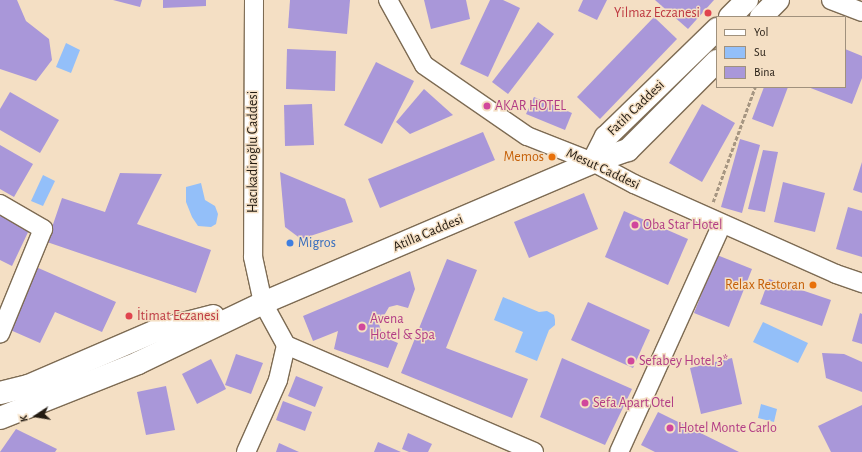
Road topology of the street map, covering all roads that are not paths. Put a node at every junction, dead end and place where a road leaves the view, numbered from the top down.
1 (254, 0) edge
2 (388, 0) edge
3 (747, 0) edge
4 (778, 0) edge
5 (831, 0) edge
6 (862, 12) edge
7 (731, 16) edge
8 (762, 16) edge
9 (716, 30) edge
10 (716, 62) edge
11 (593, 162) junction
12 (0, 204) edge
13 (715, 221) junction
14 (862, 283) edge
15 (263, 303) junction
16 (0, 334) edge
17 (286, 345) junction
18 (0, 393) edge
19 (0, 418) edge
20 (503, 445) edge
21 (246, 452) edge
22 (534, 452) edge
23 (619, 452) edge

1 - 15 street, Hacıkadiroğlu Caddesi
2 - 11 street, Mesut Caddesi
3 - 7 street
4 - 8 street
5 - 6 street
9 - 11 street, Fatih Caddesi
10 - 11 street, Fatih Caddesi
11 - 13 street, Mesut Caddesi
11 - 15 street, Atilla Caddesi
12 - 16 street
13 - 14 street, Mesut Caddesi
13 - 23 street
15 - 17 street, Hacıkadiroğlu Caddesi
15 - 18 street
15 - 19 street
17 - 20 street
17 - 21 street
20 - 22 street

